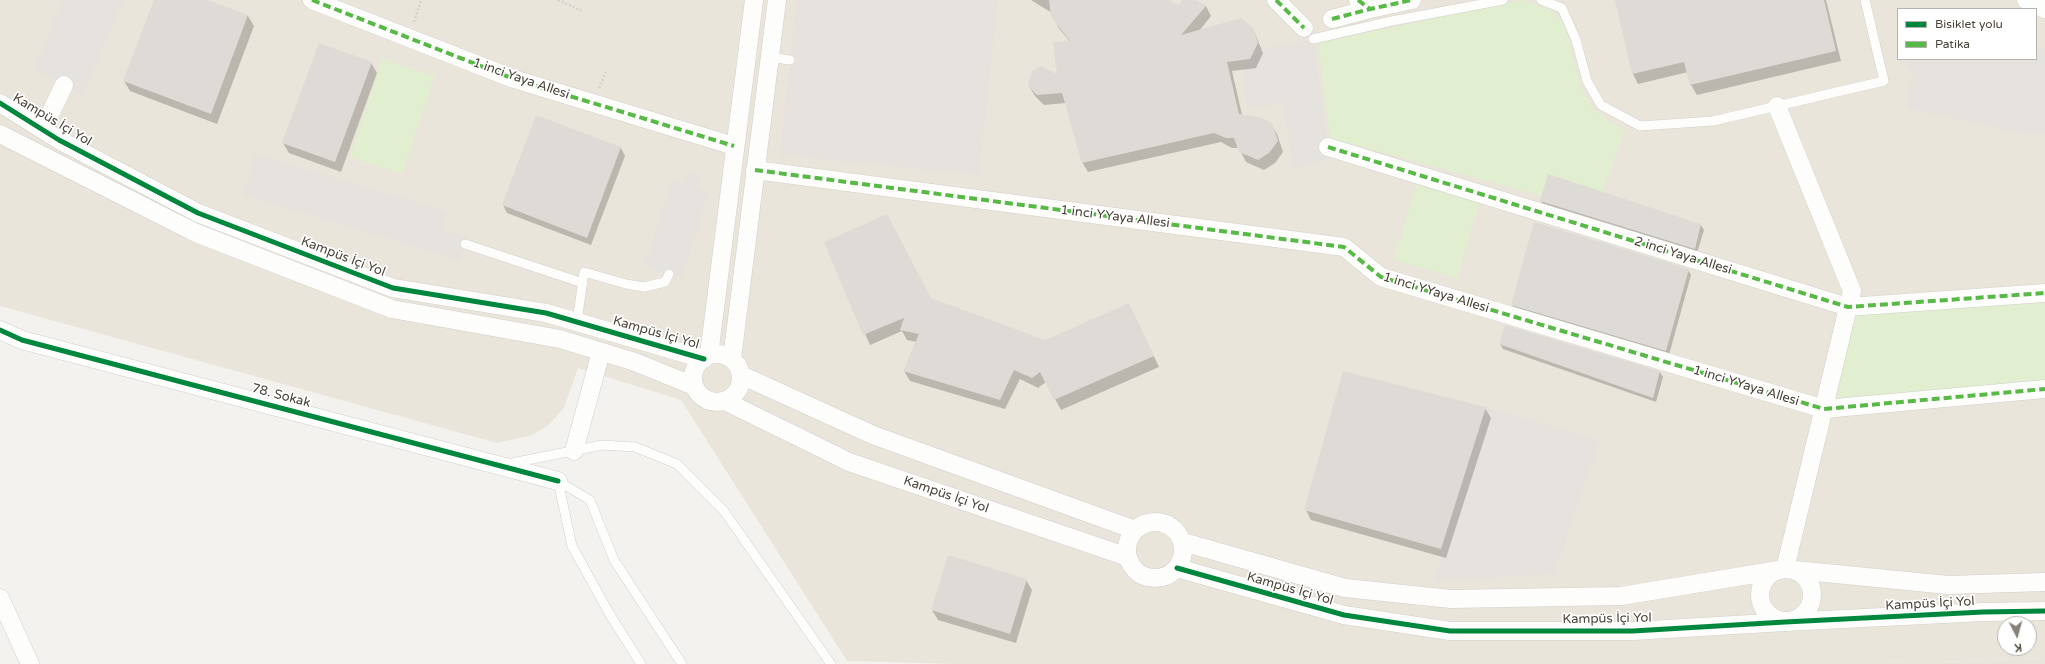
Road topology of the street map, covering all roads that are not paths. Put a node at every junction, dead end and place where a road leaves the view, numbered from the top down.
1 (312, 0) edge
2 (754, 0) edge
3 (777, 0) edge
4 (1276, 0) edge
5 (1412, 0) edge
6 (1503, 0) edge
7 (1541, 0) edge
8 (1865, 0) edge
9 (2026, 0) edge
10 (1364, 5) edge
11 (2045, 9) edge
12 (1332, 19) dead end
13 (1309, 34) joint
14 (769, 57) junction
15 (790, 60) dead end
16 (64, 85) dead end
17 (0, 103) edge
18 (1777, 106) junction
19 (43, 129) junction
20 (0, 134) edge
21 (734, 146) junction
22 (1328, 147) dead end
23 (755, 170) junction
24 (464, 244) dead end
25 (669, 274) dead end
26 (583, 283) junction
27 (2045, 293) edge
28 (1848, 307) junction
29 (577, 322) junction
30 (0, 330) edge
31 (601, 352) junction
32 (707, 357) junction
33 (732, 359) junction
34 (741, 375) junction
35 (694, 386) junction
36 (2045, 389) edge
37 (725, 401) junction
38 (1824, 409) junction
39 (574, 451) junction
40 (500, 466) junction
41 (558, 481) junction
42 (1135, 530) junction
43 (1183, 542) junction
44 (1128, 557) junction
45 (1177, 568) junction
46 (1785, 569) junction
47 (2045, 582) edge
48 (0, 598) edge
49 (2045, 611) edge
50 (1785, 622) junction
51 (30, 664) edge
52 (641, 664) edge
53 (682, 664) edge
54 (831, 664) edge

1 - 21 street, 1 inci Yaya Allesi
2 - 21 street, Kampüs İçi Yol
3 - 14 street
4 - 13 street
5 - 10 street
6 - 13 lane
7 - 18 lane
8 - 18 lane
9 - 11 street
10 - 12 street
14 - 15 lane
14 - 23 street
16 - 19 street
17 - 19 street, Kampüs İçi Yol
18 - 28 street
19 - 29 street, Kampüs İçi Yol
20 - 31 street
21 - 32 street, Kampüs İçi Yol
22 - 28 street, 2 inci Yaya Allesi
23 - 33 street
23 - 38 street, 1 inci YYaya Allesi
24 - 26 lane
25 - 26 lane
26 - 29 lane
27 - 28 street, 2 inci Yaya Allesi
28 - 38 street
29 - 32 street, Kampüs İçi Yol
30 - 40 street, 78. Sokak
31 - 35 street
31 - 39 street
32 - 33 street
32 - 35 street
33 - 34 street
34 - 37 street
34 - 42 street
35 - 37 street
36 - 38 street, 1 inci YYaya Allesi
37 - 44 street, Kampüs İçi Yol
38 - 46 street
39 - 40 lane
39 - 54 lane
40 - 41 street, 78. Sokak
41 - 52 lane
41 - 53 lane
42 - 43 street
42 - 44 street
43 - 45 street
43 - 46 street, Kampüs İçi Yol
44 - 45 street
45 - 50 street, Kampüs İçi Yol
46 - 47 street, Kampüs İçi Yol
46 - 50 street
46 - 50 street
48 - 51 street
49 - 50 street, Kampüs İçi Yol

